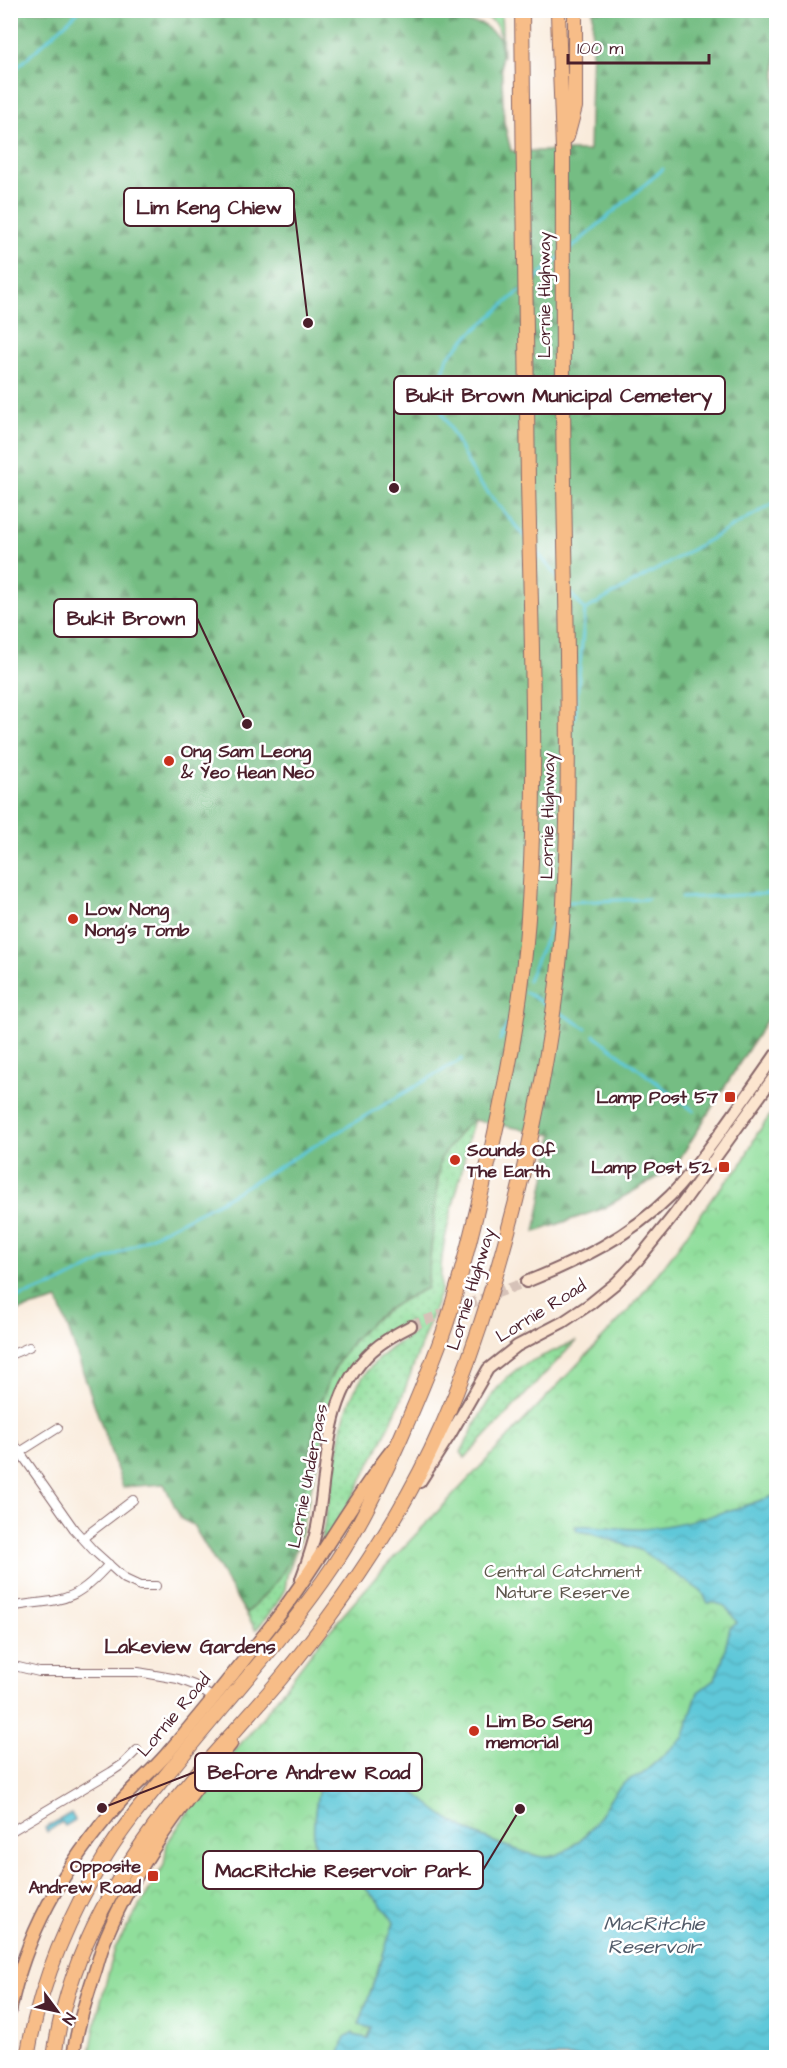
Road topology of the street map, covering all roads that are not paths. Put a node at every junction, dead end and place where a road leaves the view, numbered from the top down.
1 (522, 10) edge
2 (558, 10) edge
3 (575, 10) edge
4 (562, 156) junction
5 (777, 1054) edge
6 (777, 1074) edge
7 (526, 1282) tunnel mouth
8 (411, 1326) tunnel mouth
9 (29, 1347) dead end
10 (10, 1355) edge
11 (58, 1428) dead end
12 (10, 1438) edge
13 (400, 1440) junction
14 (20, 1452) junction
15 (133, 1500) dead end
16 (404, 1504) junction
17 (83, 1538) junction
18 (341, 1554) joint
19 (109, 1564) junction
20 (156, 1586) dead end
21 (297, 1590) junction
22 (10, 1607) edge
23 (10, 1665) edge
24 (279, 1681) junction
25 (213, 1698) junction
26 (137, 1750) dead end
27 (10, 1832) edge
28 (13, 1991) edge
29 (10, 2011) edge
30 (27, 2058) edge
31 (54, 2058) edge
32 (73, 2058) edge

1 - 13 highway, Lornie Highway
2 - 4 highway, Lornie Highway
3 - 4 highway
4 - 16 highway, Lornie Highway
5 - 7 street
6 - 16 street, Lornie Road
8 - 21 street, Lornie Underpass
9 - 10 street
11 - 14 street
12 - 14 street
13 - 18 highway, Lornie Highway
13 - 21 main road, Lornie Road
14 - 17 street
15 - 17 street
16 - 24 highway, Lornie Highway
17 - 19 street
18 - 30 highway, Lornie Road
19 - 20 street
19 - 22 street
21 - 25 main road, Lornie Road
23 - 25 street
24 - 31 highway
24 - 32 main road
25 - 28 main road, Lornie Road
26 - 27 street, Lornie Road
28 - 29 main road, Lornie Road

